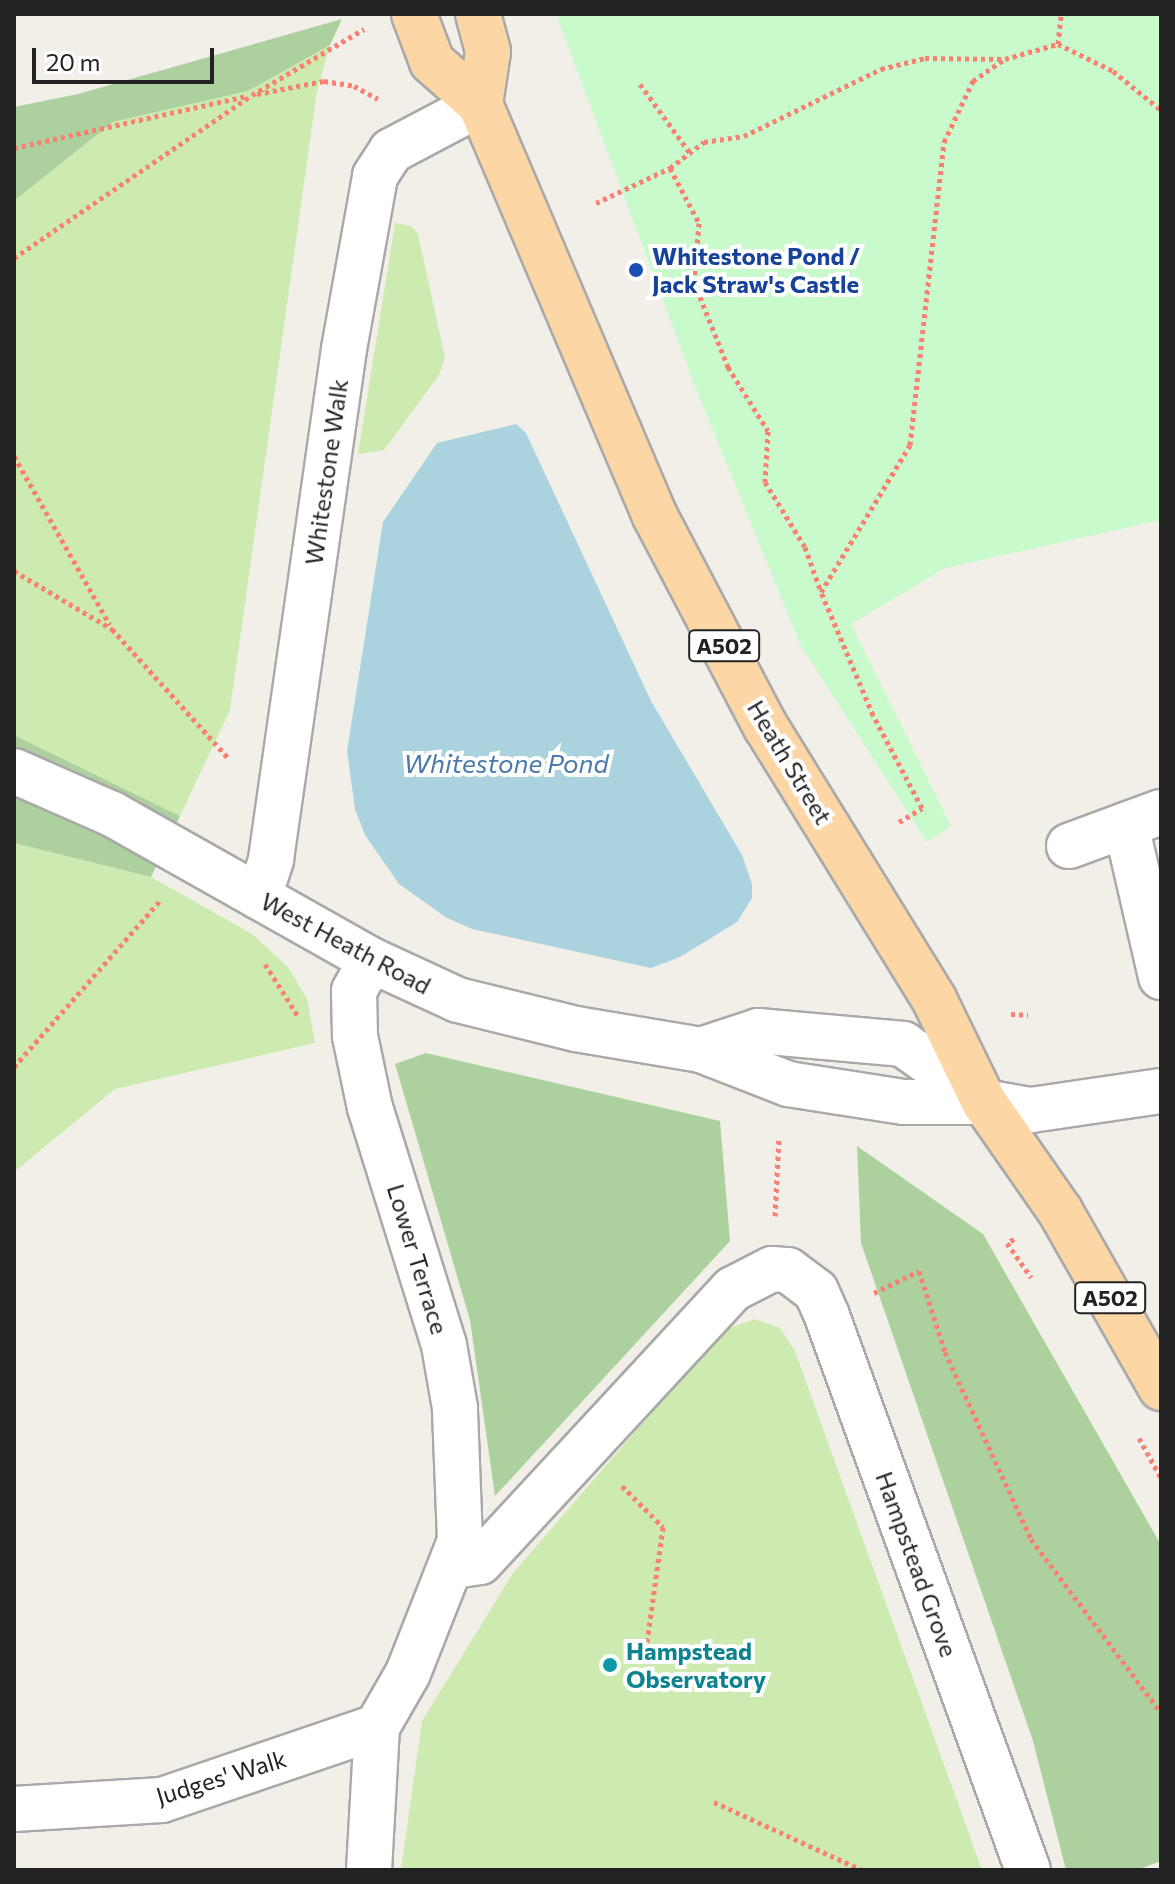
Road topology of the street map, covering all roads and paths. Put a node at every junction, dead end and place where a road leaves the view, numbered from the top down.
1 (414, 14) edge
2 (478, 14) edge
3 (1061, 14) edge
4 (365, 28) dead end
5 (1058, 44) junction
6 (1005, 59) junction
7 (640, 84) dead end
8 (354, 86) dead end
9 (252, 95) junction
10 (480, 104) junction
11 (1161, 110) edge
12 (14, 148) edge
13 (690, 153) junction
14 (670, 168) junction
15 (596, 203) dead end
16 (14, 258) edge
17 (14, 456) edge
18 (14, 571) edge
19 (821, 592) junction
20 (112, 629) junction
21 (234, 765) dead end
22 (14, 771) edge
23 (1144, 819) edge
24 (899, 822) dead end
25 (1069, 846) dead end
26 (165, 896) dead end
27 (259, 897) junction
28 (260, 957) dead end
29 (371, 960) junction
30 (1161, 977) edge
31 (1011, 1014) dead end
32 (1028, 1015) dead end
33 (300, 1020) dead end
34 (14, 1067) edge
35 (1161, 1091) edge
36 (984, 1102) junction
37 (780, 1129) dead end
38 (780, 1270) junction
39 (827, 1316) junction
40 (1161, 1388) edge
41 (663, 1527) dead end
42 (454, 1566) junction
43 (647, 1643) dead end
44 (1161, 1713) edge
45 (377, 1727) junction
46 (714, 1802) dead end
47 (14, 1809) edge
48 (369, 1870) edge
49 (862, 1870) edge
50 (1028, 1870) edge

1 - 10 main road, A502
2 - 10 main road
3 - 5 path
4 - 9 path
5 - 6 path
5 - 11 path
6 - 13 path
6 - 19 path
7 - 13 path
8 - 9 path
9 - 12 path
9 - 16 path
10 - 27 street, Whitestone Walk
10 - 36 main road, Heath Street / A502
13 - 14 path
14 - 15 path
14 - 19 path
17 - 20 path
18 - 20 path
19 - 24 path
20 - 21 path
22 - 27 street, West Heath Road
23 - 25 street
23 - 30 street
26 - 34 path
27 - 29 street, West Heath Road
28 - 33 path
29 - 36 street, West Heath Road
29 - 42 street, Lower Terrace
31 - 32 path
35 - 36 street, West Heath Road
36 - 40 main road, Heath Street / A502
37 - 38 path
38 - 39 street, Hampstead Grove
38 - 42 street
39 - 44 path
39 - 50 street, Hampstead Grove
41 - 43 path
42 - 45 street, Lower Terrace
45 - 47 street, Judges' Walk
45 - 48 street, Lower Terrace
46 - 49 path

